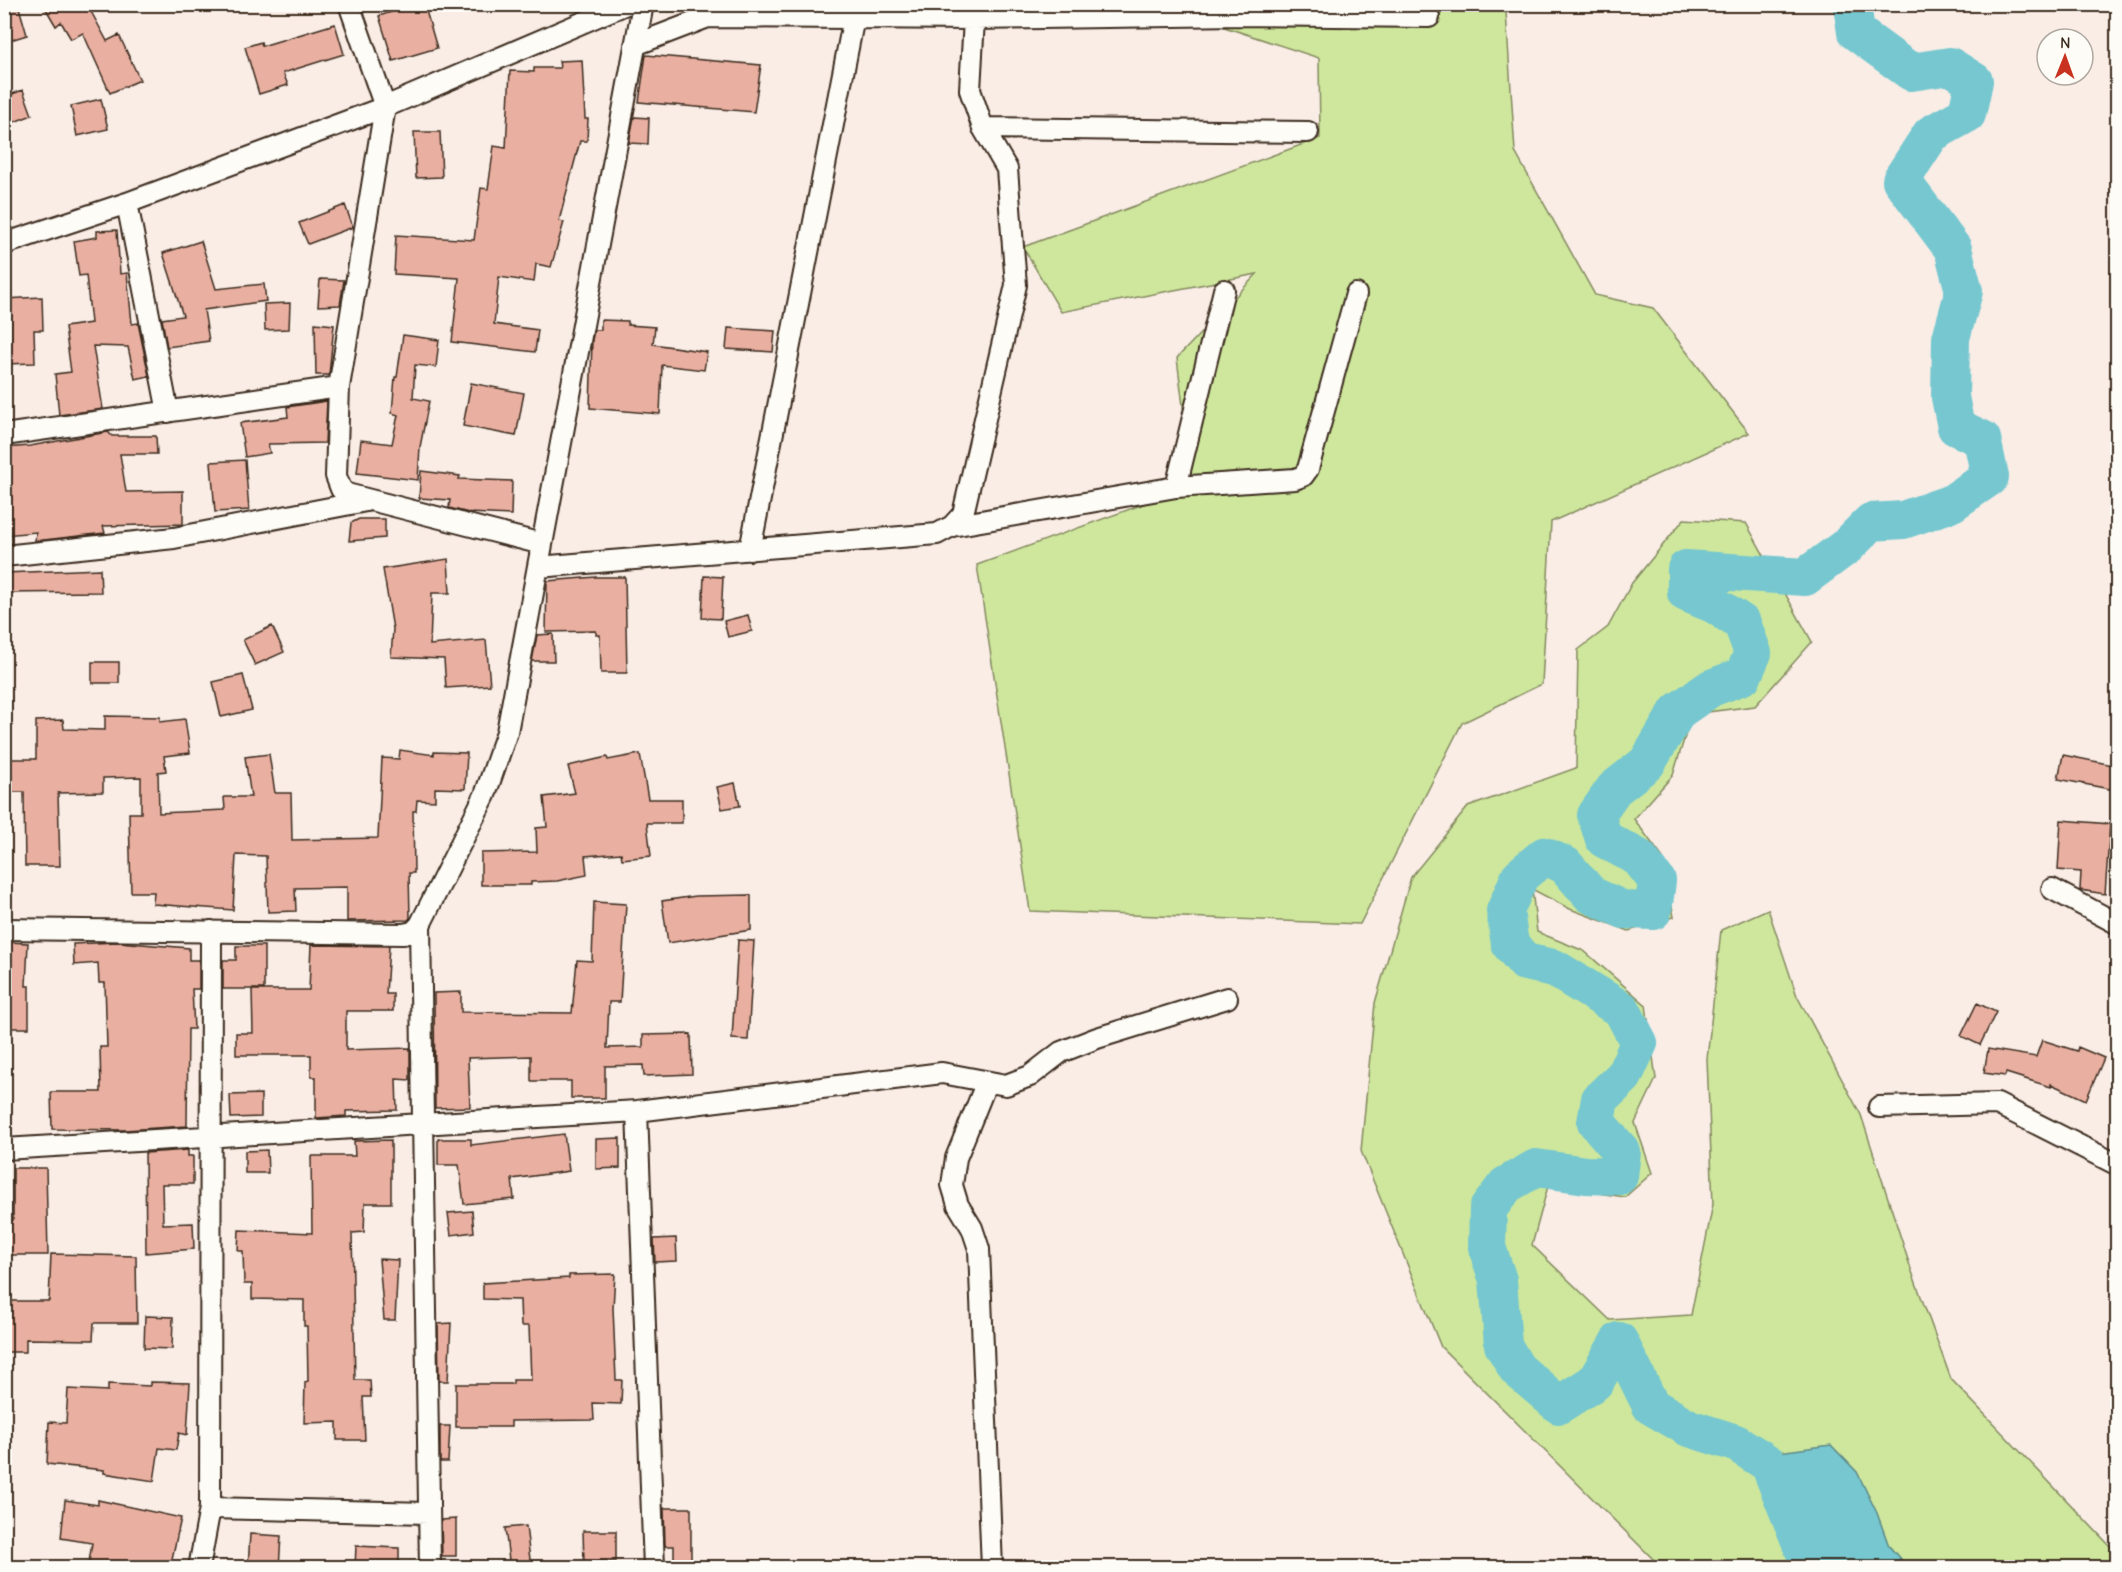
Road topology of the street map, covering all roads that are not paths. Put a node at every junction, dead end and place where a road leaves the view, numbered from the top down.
1 (349, 4) edge
2 (626, 4) edge
3 (643, 4) edge
4 (854, 17) junction
5 (1429, 17) dead end
6 (974, 19) junction
7 (635, 45) junction
8 (385, 107) junction
9 (983, 128) junction
10 (1308, 132) dead end
11 (127, 203) junction
12 (4, 244) edge
13 (1224, 290) dead end
14 (1356, 294) dead end
15 (339, 387) junction
16 (168, 412) junction
17 (4, 435) edge
18 (1176, 487) junction
19 (370, 500) junction
20 (952, 526) junction
21 (542, 544) junction
22 (750, 550) junction
23 (4, 556) edge
24 (538, 567) junction
25 (2052, 889) dead end
26 (2118, 924) edge
27 (420, 925) junction
28 (4, 929) edge
29 (211, 931) junction
30 (1227, 998) dead end
31 (986, 1084) junction
32 (1879, 1107) dead end
33 (637, 1111) junction
34 (423, 1126) junction
35 (209, 1137) junction
36 (4, 1149) edge
37 (2118, 1165) edge
38 (210, 1508) junction
39 (428, 1513) junction
40 (199, 1568) edge
41 (430, 1568) edge
42 (654, 1568) edge
43 (992, 1568) edge

1 - 8 street
2 - 8 street
3 - 7 street
4 - 6 street
4 - 7 street
4 - 22 street
5 - 6 street
6 - 9 street
7 - 21 street
8 - 11 street
8 - 15 street
9 - 10 street
9 - 20 street
11 - 12 street
11 - 16 street
13 - 18 street
14 - 18 street
15 - 16 street
15 - 19 street
16 - 17 street
18 - 20 street
19 - 21 street
19 - 23 street
20 - 22 street
21 - 24 street
22 - 24 street
24 - 27 street
25 - 26 street
27 - 29 street
27 - 34 street
28 - 29 street
29 - 35 street
30 - 31 street
31 - 33 street
31 - 43 street
32 - 37 street
33 - 34 street
33 - 42 street
34 - 35 street
34 - 39 street
35 - 36 street
35 - 38 street
38 - 39 street
38 - 40 street
39 - 41 street

